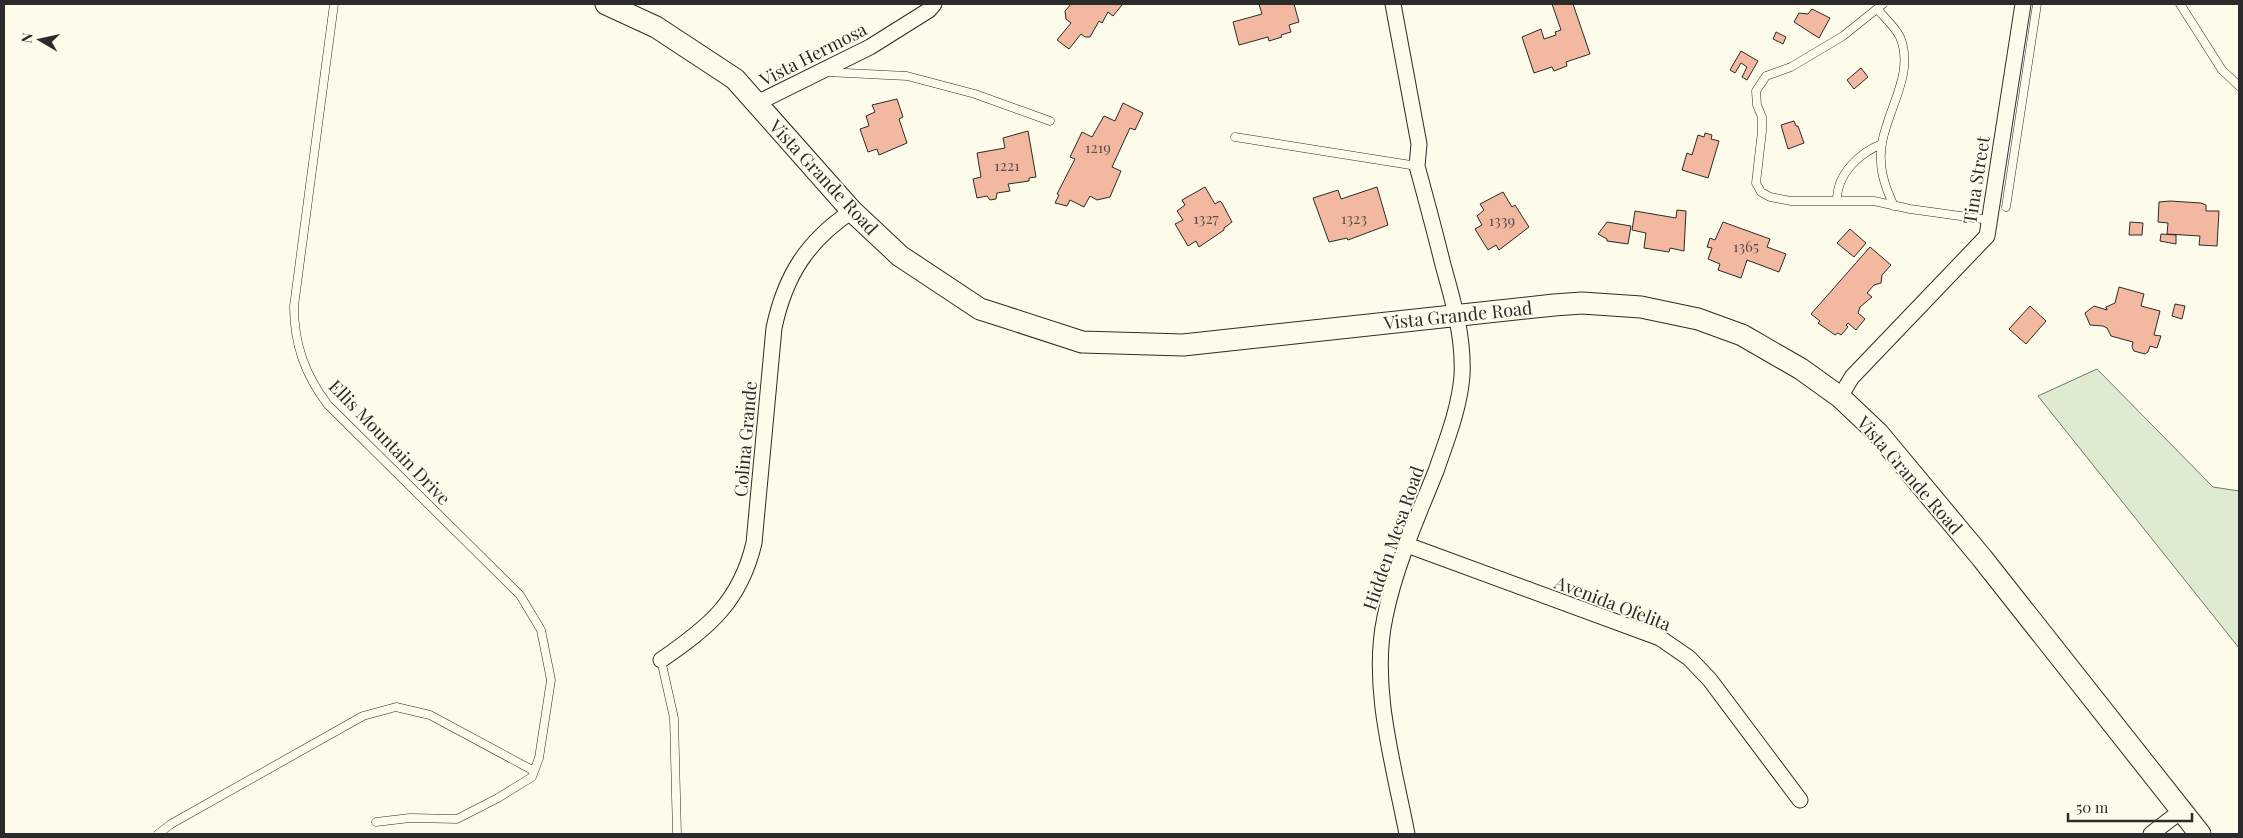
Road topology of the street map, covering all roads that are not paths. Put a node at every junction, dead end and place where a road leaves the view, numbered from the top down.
1 (334, 4) edge
2 (606, 4) edge
3 (934, 4) edge
4 (1393, 4) edge
5 (2023, 4) edge
6 (2037, 4) edge
7 (2180, 4) edge
8 (1881, 7) edge
9 (821, 72) junction
10 (2239, 86) edge
11 (757, 104) junction
12 (1050, 121) dead end
13 (1235, 137) dead end
14 (1882, 144) junction
15 (1417, 166) junction
16 (1837, 200) junction
17 (1894, 206) junction
18 (2006, 207) dead end
19 (852, 211) junction
20 (1989, 220) junction
21 (1457, 315) junction
22 (1840, 397) junction
23 (1407, 545) junction
24 (661, 660) joint
25 (533, 774) junction
26 (1800, 800) dead end
27 (2181, 811) junction
28 (376, 822) dead end
29 (158, 834) edge
30 (677, 834) edge
31 (1407, 834) edge
32 (2151, 834) edge
33 (2200, 834) edge

1 - 25 lane, Ellis Mountain Drive
2 - 11 street, Vista Grande Road
3 - 9 street, Vista Hermosa
4 - 15 street, Hidden Mesa Road
5 - 20 street, Tina Street
6 - 18 lane
7 - 10 lane
8 - 14 lane
8 - 16 lane
9 - 11 street, Vista Hermosa
9 - 12 lane
11 - 19 street, Vista Grande Road
13 - 15 lane
14 - 16 lane
14 - 17 lane
15 - 21 street, Hidden Mesa Road
16 - 17 lane
17 - 20 lane
19 - 21 street, Vista Grande Road
19 - 24 street, Colina Grande
20 - 22 street, Tina Street
21 - 22 street, Vista Grande Road
21 - 23 street, Hidden Mesa Road
22 - 27 street, Vista Grande Road
23 - 26 street, Avenida Ofelita
23 - 31 street, Hidden Mesa Road
24 - 30 lane
25 - 28 lane
25 - 29 lane
27 - 32 street
27 - 33 street, Vista Grande Road

